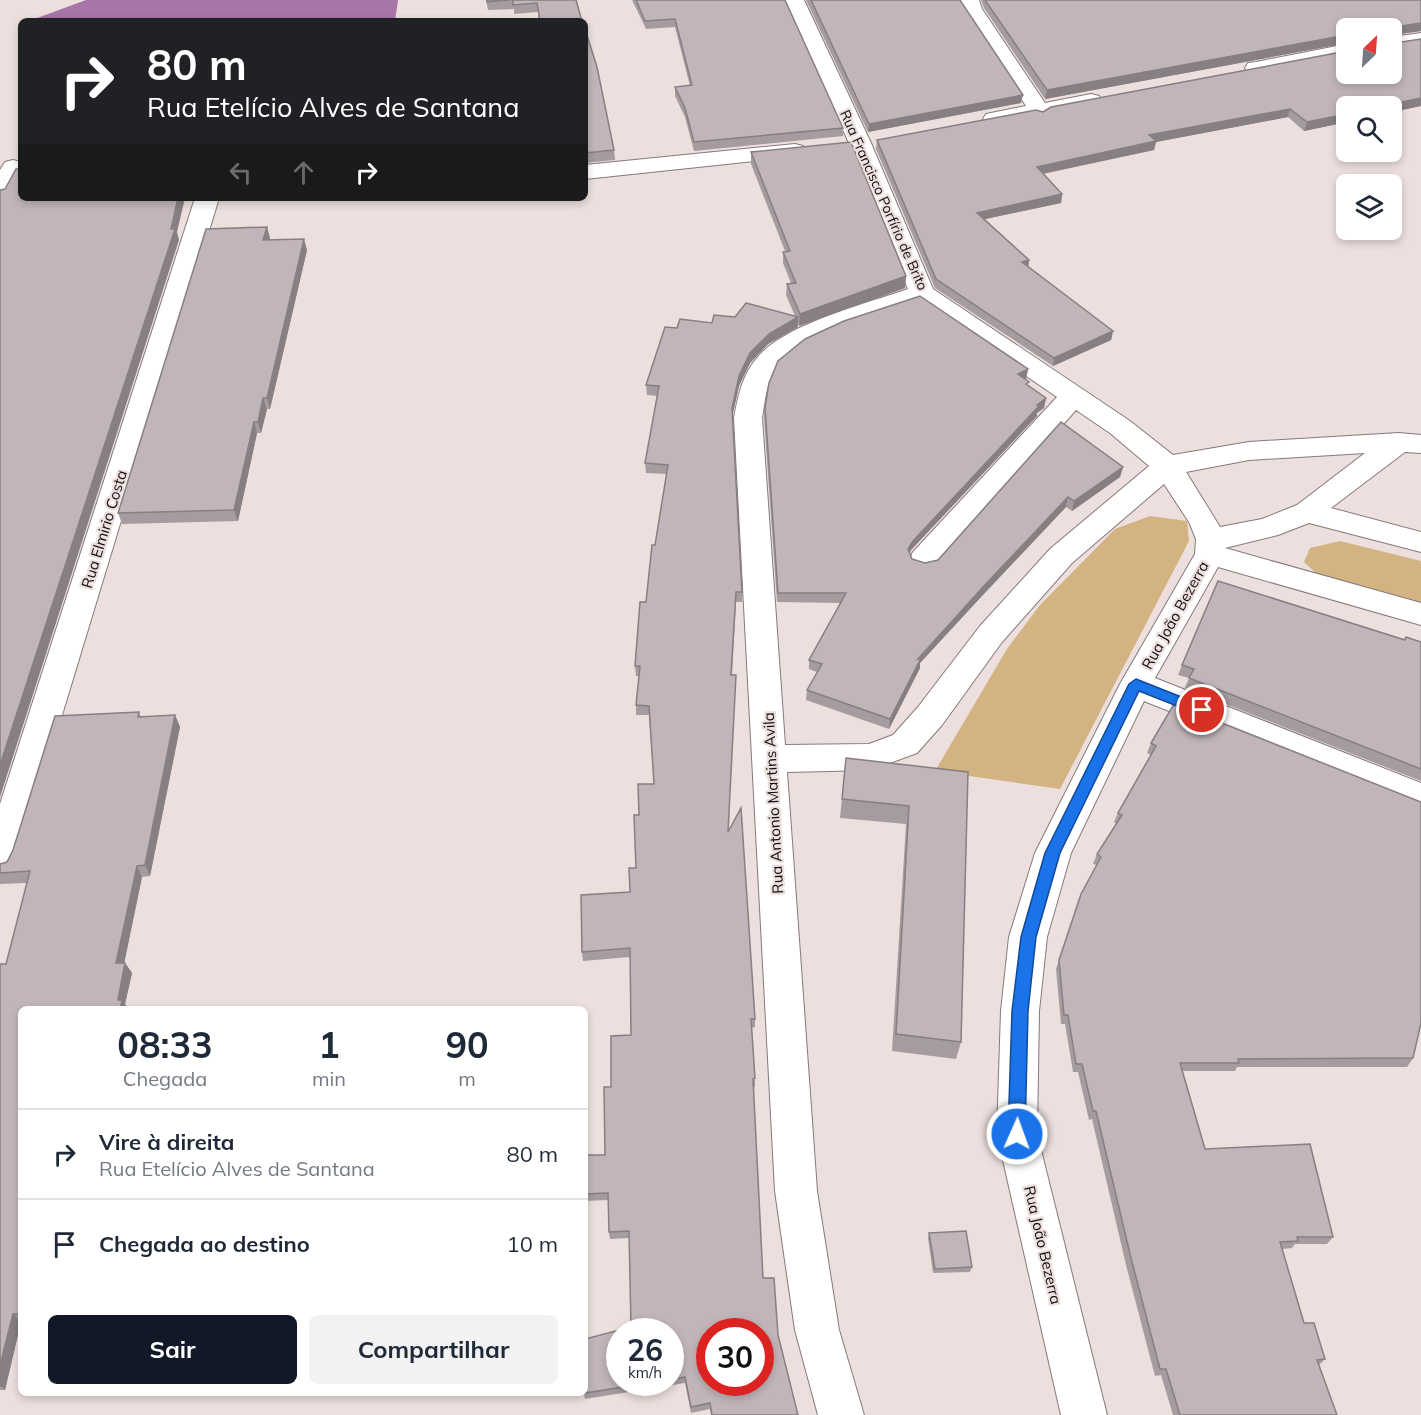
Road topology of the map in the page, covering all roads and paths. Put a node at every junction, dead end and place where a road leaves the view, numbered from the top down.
1 (794, 0) edge
2 (969, 0) edge
3 (1421, 39) edge
4 (1402, 42) edge
5 (1336, 52) edge
6 (1233, 73) edge
7 (1108, 97) edge
8 (1040, 111) junction
9 (972, 123) edge
10 (850, 144) junction
11 (11, 166) edge
12 (588, 172) edge
13 (0, 194) edge
14 (206, 201) edge
15 (922, 293) junction
16 (1072, 396) junction
17 (1410, 443) edge
18 (1167, 466) junction
19 (1307, 512) junction
20 (1421, 542) edge
21 (1210, 546) junction
22 (924, 560) edge
23 (1421, 614) edge
24 (1136, 684) junction
25 (771, 759) junction
26 (1421, 798) edge
27 (2, 846) edge
28 (842, 1415) edge
29 (1084, 1415) edge

1 - 10 street, Rua Francisco Porfírio de Brito
2 - 8 street
3 - 4 street
5 - 6 street
7 - 8 street
8 - 9 street
10 - 12 street
10 - 15 street, Rua Francisco Porfírio de Brito
11 - 13 street
14 - 27 street, Rua Elmirio Costa
15 - 16 street, Rua Francisco Porfírio de Brito
15 - 25 street, Rua Antonio Martins Avila
16 - 18 street, Rua Francisco Porfírio de Brito
16 - 22 street
17 - 18 street
17 - 19 street
18 - 21 street, Rua Francisco Porfírio de Brito
18 - 25 street
19 - 20 street
19 - 21 street
21 - 23 street
21 - 24 street, Rua João Bezerra
24 - 26 street
24 - 29 street, Rua João Bezerra
25 - 28 street, Rua Antonio Martins Avila

